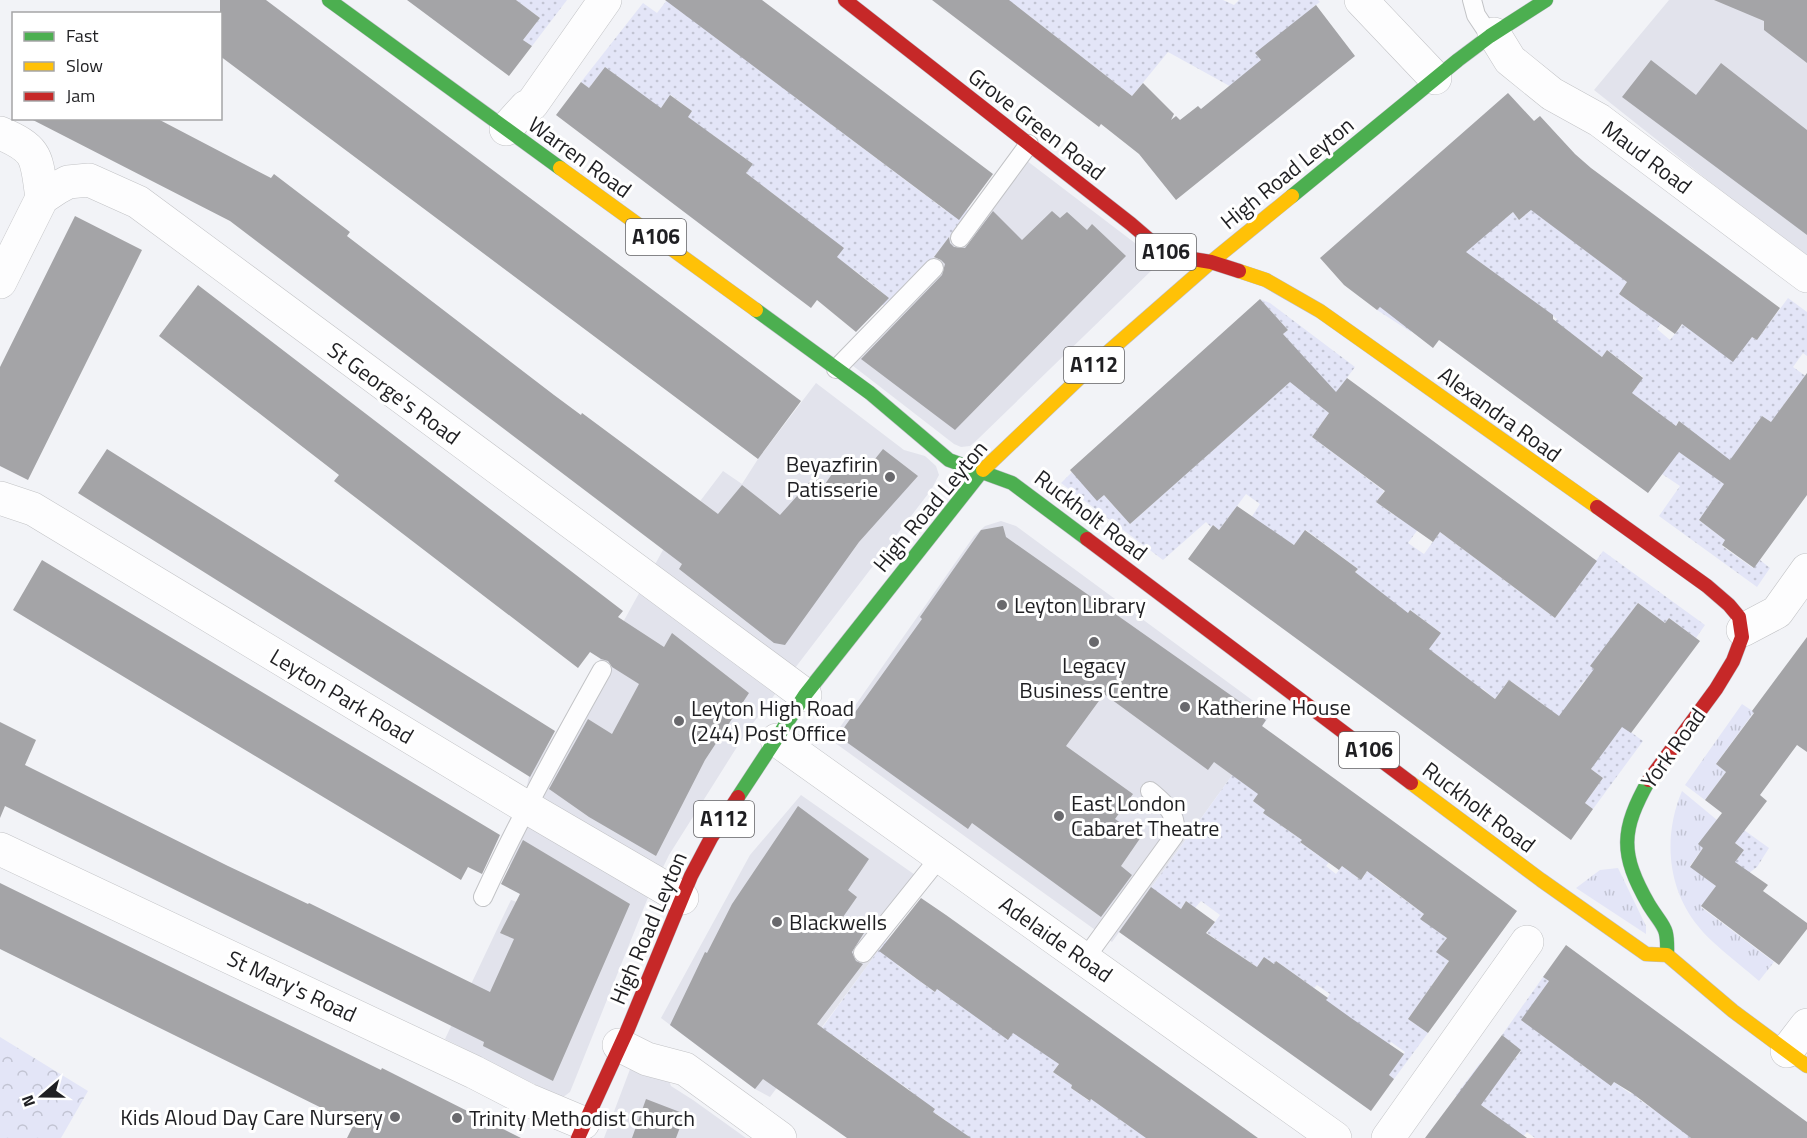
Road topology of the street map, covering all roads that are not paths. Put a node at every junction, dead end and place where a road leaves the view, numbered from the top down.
1 (329, 0) edge
2 (605, 0) edge
3 (845, 0) edge
4 (1361, 0) edge
5 (1472, 0) edge
6 (1546, 0) edge
7 (1492, 35) junction
8 (1435, 78) junction
9 (506, 129) junction
10 (0, 133) edge
11 (1029, 144) junction
12 (42, 198) junction
13 (960, 238) dead end
14 (1211, 262) junction
15 (934, 268) dead end
16 (1807, 276) edge
17 (0, 282) edge
18 (836, 369) junction
19 (981, 472) junction
20 (0, 498) edge
21 (1807, 570) edge
22 (1743, 630) junction
23 (602, 670) dead end
24 (805, 695) junction
25 (777, 740) junction
26 (1150, 791) dead end
27 (528, 808) junction
28 (0, 849) edge
29 (939, 857) junction
30 (483, 897) dead end
31 (682, 898) junction
32 (1527, 942) dead end
33 (863, 953) dead end
34 (1667, 955) junction
35 (1084, 960) junction
36 (1807, 1025) edge
37 (619, 1045) junction
38 (1797, 1058) edge
39 (580, 1131) edge
40 (780, 1138) edge
41 (1335, 1138) edge
42 (1388, 1138) edge

1 - 9 main road, Warren Road / A106
2 - 9 street
3 - 11 main road, Grove Green Road / A106
4 - 8 street
5 - 7 lane
6 - 7 main road, High Road Leyton / A112
7 - 8 main road, High Road Leyton / A112
7 - 16 street, Maud Road
8 - 14 main road, High Road Leyton / A112
9 - 18 main road, Warren Road / A106
10 - 12 street
11 - 13 lane
11 - 14 main road, Grove Green Road / A106
12 - 17 street
12 - 24 street, St George's Road
14 - 19 main road, High Road Leyton / A112
14 - 22 main road, Alexandra Road / A106
15 - 18 lane
18 - 19 main road, Warren Road / A106
19 - 24 main road, High Road Leyton / A112
19 - 34 main road, Ruckholt Road / A106
20 - 27 street, Leyton Park Road
21 - 22 street
22 - 34 main road, York Road
23 - 27 lane
24 - 25 main road, High Road Leyton / A112
25 - 29 street, Adelaide Road
25 - 31 main road, High Road Leyton / A112
26 - 35 lane
27 - 30 lane
27 - 31 street, Leyton Park Road
28 - 39 street, St Mary's Road
29 - 33 lane
29 - 35 street, Adelaide Road
31 - 37 main road, High Road Leyton / A112
32 - 42 street
34 - 38 main road, Ruckholt Road / A106
35 - 41 street, Adelaide Road
36 - 38 street
37 - 39 main road, High Road Leyton / A112
37 - 40 street

